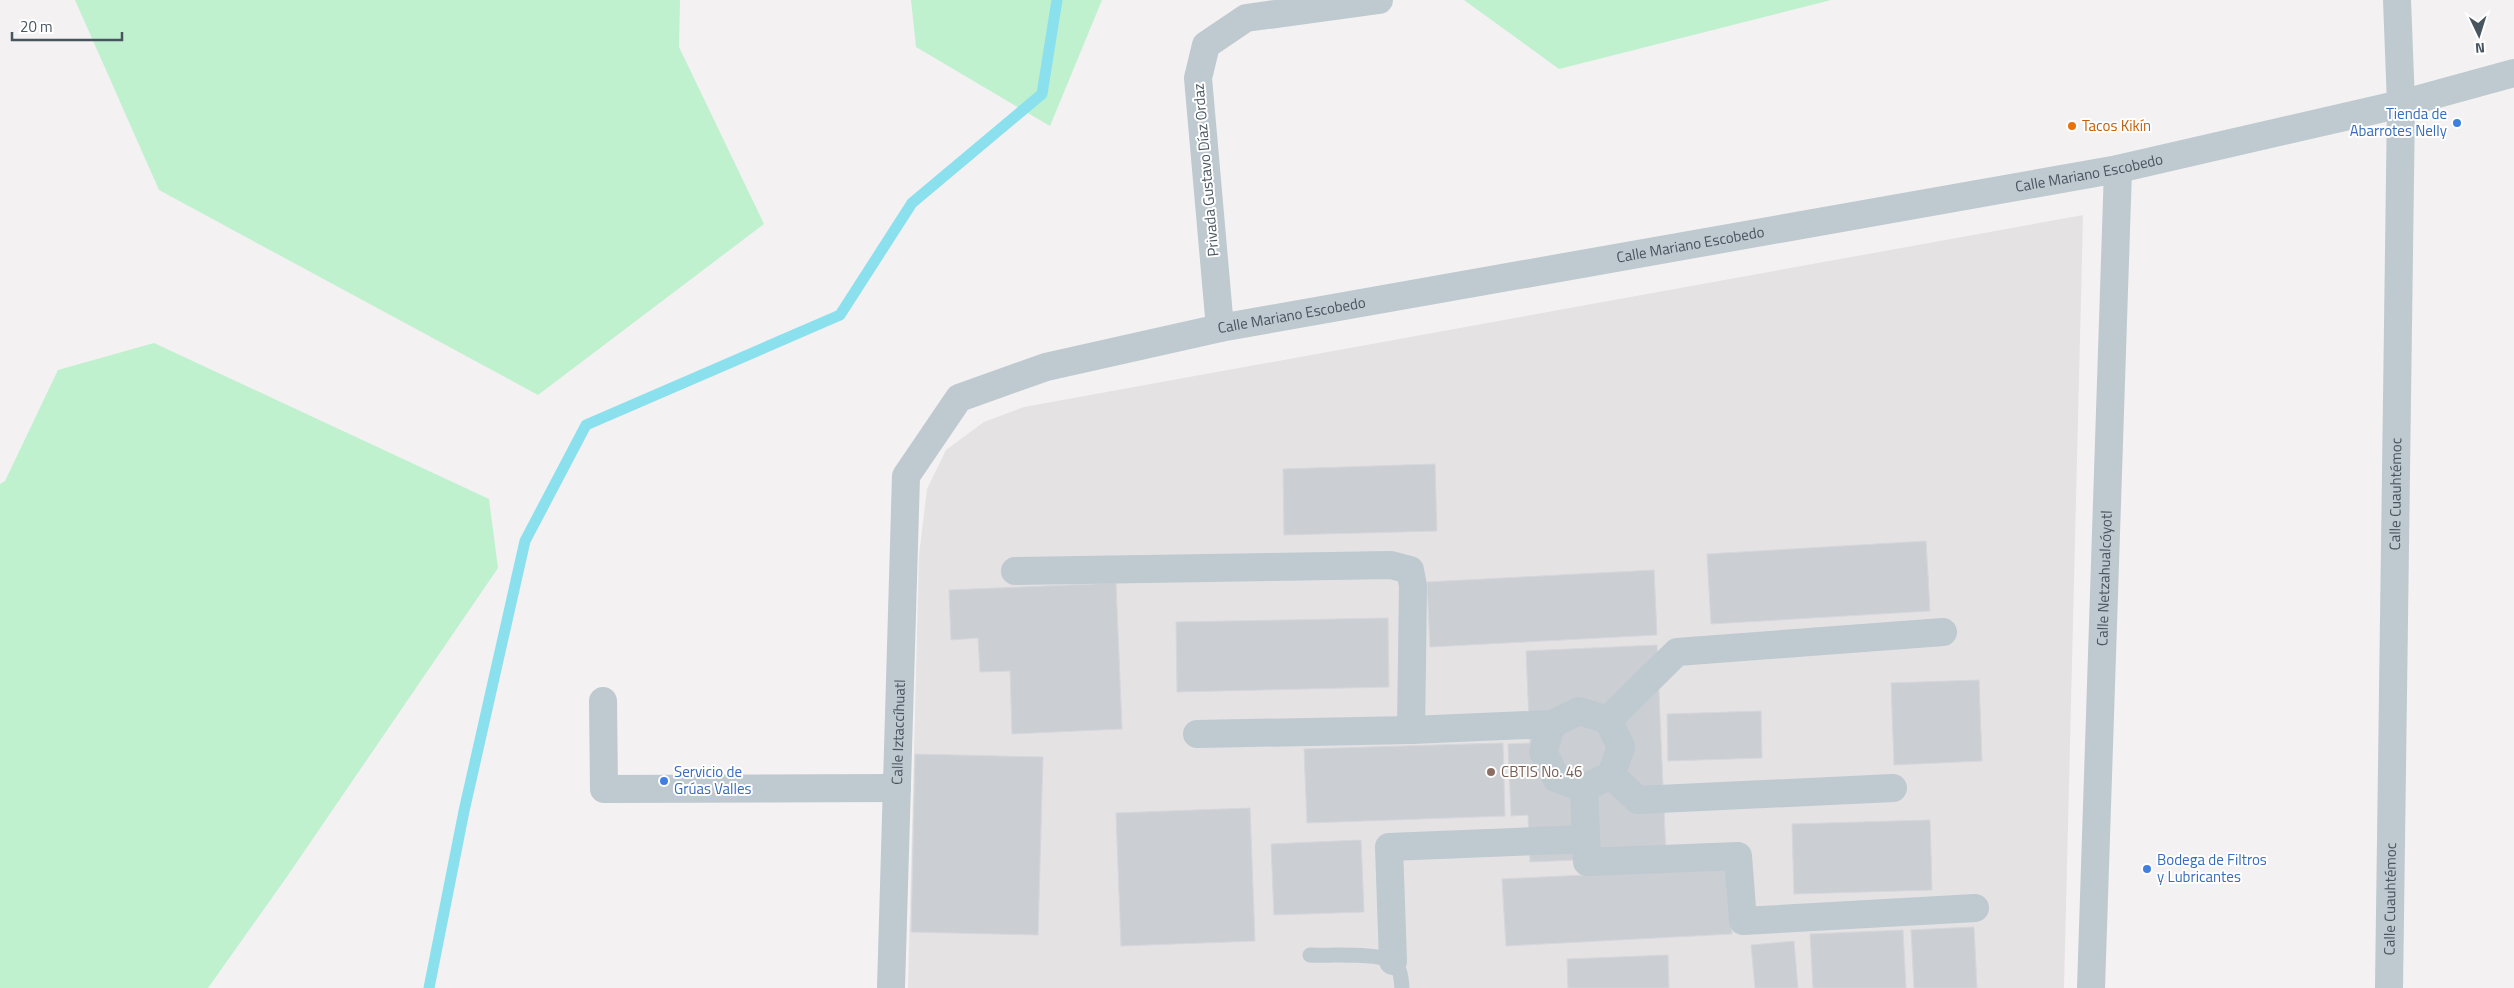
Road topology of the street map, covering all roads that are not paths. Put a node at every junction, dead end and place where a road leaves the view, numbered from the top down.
1 (1379, 0) edge
2 (2397, 0) edge
3 (2514, 73) edge
4 (2400, 104) junction
5 (2118, 169) junction
6 (1220, 328) junction
7 (906, 476) joint
8 (1015, 571) dead end
9 (1943, 632) dead end
10 (603, 701) dead end
11 (1608, 720) junction
12 (1552, 724) junction
13 (1411, 730) junction
14 (1197, 734) dead end
15 (1611, 775) junction
16 (897, 788) junction
17 (1584, 788) junction
18 (1893, 788) dead end
19 (1586, 839) junction
20 (1976, 908) dead end
21 (1310, 955) dead end
22 (1393, 961) junction
23 (891, 988) edge
24 (1402, 988) edge
25 (2091, 988) edge
26 (2389, 988) edge

1 - 6 street, Privada Gustavo Díaz Ordaz
2 - 4 street, Calle Cuauhtémoc
3 - 4 street, Calle Mariano Escobedo
4 - 5 street, Calle Mariano Escobedo
4 - 26 street, Calle Cuauhtémoc
5 - 6 street, Calle Mariano Escobedo
5 - 25 street, Calle Netzahualcóyotl
6 - 7 street, Calle Mariano Escobedo
7 - 16 street, Calle Iztaccíhuatl
8 - 13 street
9 - 11 street
10 - 16 street
11 - 12 street
11 - 15 street
12 - 13 street
12 - 17 street
13 - 14 street
15 - 17 street
15 - 18 street
16 - 23 street, Calle Iztaccíhuatl
17 - 19 street
19 - 20 street
19 - 22 street
21 - 22 lane
22 - 24 lane

